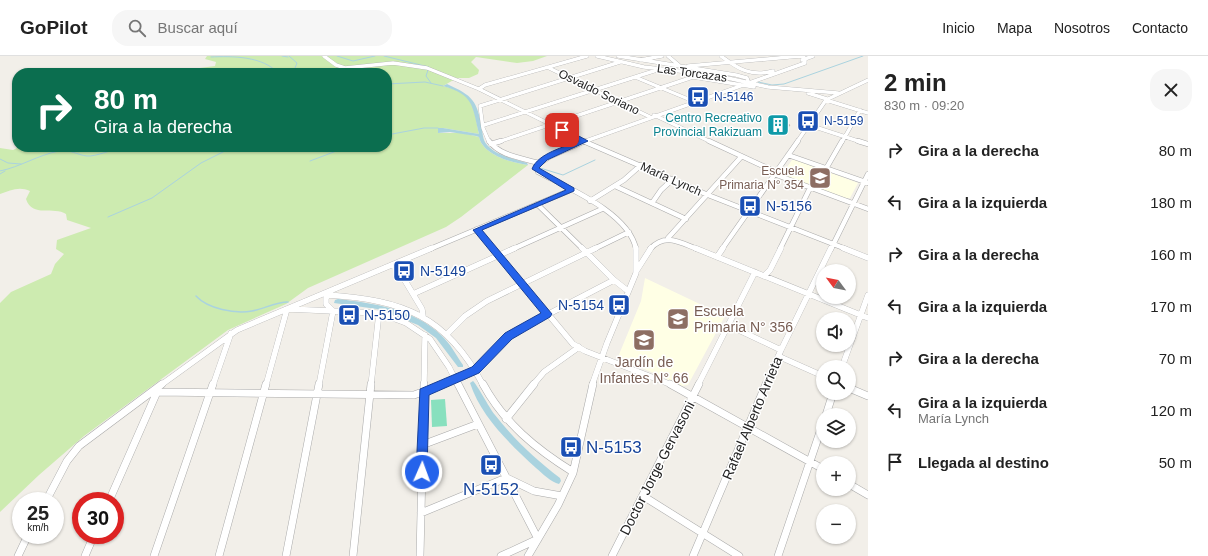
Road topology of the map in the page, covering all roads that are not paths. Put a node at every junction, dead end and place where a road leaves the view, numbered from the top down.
1 (324, 56) edge
2 (587, 56) edge
3 (597, 56) edge
4 (620, 56) edge
5 (662, 56) edge
6 (668, 56) edge
7 (721, 56) edge
8 (812, 56) edge
9 (801, 57) edge
10 (638, 60) junction
11 (620, 62) junction
12 (730, 62) junction
13 (547, 67) junction
14 (684, 67) junction
15 (659, 69) junction
16 (651, 72) junction
17 (693, 75) junction
18 (737, 75) junction
19 (635, 77) junction
20 (765, 77) junction
21 (569, 78) junction
22 (868, 80) edge
23 (746, 82) junction
24 (737, 86) junction
25 (661, 87) junction
26 (768, 87) junction
27 (786, 88) junction
28 (479, 89) junction
29 (594, 90) junction
30 (838, 92) junction
31 (500, 99) junction
32 (827, 100) junction
33 (617, 101) junction
34 (693, 101) junction
35 (860, 110) junction
36 (525, 112) junction
37 (868, 112) edge
38 (652, 116) junction
39 (550, 124) junction
40 (484, 125) junction
41 (809, 125) junction
42 (845, 136) junction
43 (584, 141) junction
44 (490, 144) junction
45 (868, 144) edge
46 (788, 154) junction
47 (741, 157) junction
48 (539, 163) junction
49 (640, 165) junction
50 (827, 166) junction
51 (775, 173) junction
52 (673, 180) junction
53 (867, 180) edge
54 (615, 186) junction
55 (810, 188) junction
56 (571, 190) junction
57 (708, 195) junction
58 (590, 201) junction
59 (652, 203) junction
60 (537, 204) junction
61 (853, 204) junction
62 (602, 209) junction
63 (868, 209) edge
64 (749, 211) junction
65 (686, 219) junction
66 (560, 228) junction
67 (791, 228) junction
68 (477, 230) junction
69 (628, 232) junction
70 (668, 238) junction
71 (833, 244) junction
72 (586, 253) junction
73 (498, 255) junction
74 (717, 257) junction
75 (868, 258) edge
76 (395, 264) junction
77 (755, 272) junction
78 (636, 273) junction
79 (764, 276) junction
80 (614, 280) junction
81 (522, 284) junction
82 (334, 289) junction
83 (628, 291) junction
84 (809, 293) junction
85 (413, 294) junction
86 (328, 295) junction
87 (868, 295) edge
88 (287, 309) junction
89 (333, 311) junction
90 (379, 313) junction
91 (547, 314) junction
92 (861, 314) junction
93 (423, 316) junction
94 (868, 318) edge
95 (728, 325) junction
96 (231, 333) junction
97 (447, 334) junction
98 (425, 335) junction
99 (579, 348) junction
100 (781, 350) junction
101 (778, 356) junction
102 (601, 357) junction
103 (845, 360) edge
104 (476, 370) junction
105 (816, 373) edge
106 (456, 380) junction
107 (156, 391) junction
108 (856, 391) edge
109 (424, 392) junction
110 (211, 393) junction
111 (264, 394) junction
112 (317, 394) junction
113 (370, 395) junction
114 (693, 396) junction
115 (868, 396) edge
116 (506, 419) junction
117 (478, 424) junction
118 (748, 427) junction
119 (816, 444) edge
120 (422, 445) junction
121 (810, 462) junction
122 (816, 466) edge
123 (573, 472) junction
124 (506, 478) junction
125 (856, 488) edge
126 (50, 492) edge
127 (113, 492) edge
128 (868, 495) edge
129 (562, 496) junction
130 (643, 496) junction
131 (421, 513) junction
132 (703, 534) junction
133 (538, 539) junction
134 (24, 544) edge
135 (90, 544) edge
136 (18, 556) edge
137 (85, 556) edge
138 (154, 556) edge
139 (219, 556) edge
140 (286, 556) edge
141 (353, 556) edge
142 (420, 556) edge
143 (501, 556) edge
144 (528, 556) edge
145 (612, 556) edge
146 (693, 556) edge
147 (739, 556) edge
148 (778, 556) edge

1 - 28 street, María Lynch
2 - 13 street
3 - 11 street, Las Torcazas
4 - 10 street
5 - 10 street
6 - 14 street
7 - 12 street
8 - 9 street
9 - 12 street
9 - 12 street
9 - 20 street
10 - 14 street
11 - 15 street, Las Torcazas
11 - 16 street
11 - 21 street
12 - 14 street
13 - 21 street, Osvaldo Soriano
13 - 28 street
14 - 18 street
15 - 16 street
15 - 17 street, Las Torcazas
16 - 19 street
17 - 23 street, Las Torcazas
17 - 24 street
17 - 25 street
18 - 20 street
18 - 23 street
19 - 25 street
19 - 29 street
20 - 23 street
21 - 29 street, Osvaldo Soriano
21 - 31 street
22 - 30 street
23 - 24 street
23 - 26 street, Las Torcazas
24 - 26 street
24 - 34 street
25 - 33 street
25 - 34 street
26 - 27 street, Las Torcazas
27 - 30 street, Las Torcazas
27 - 32 street, Las Torcazas
28 - 31 street, María Lynch
29 - 33 street, Osvaldo Soriano
29 - 36 street
30 - 32 street
31 - 36 street, María Lynch
31 - 40 street
32 - 35 street, Las Torcazas
32 - 41 street
33 - 38 street, Osvaldo Soriano
33 - 39 street
34 - 38 street
35 - 37 street, Las Torcazas
35 - 42 street
36 - 39 street, María Lynch
36 - 40 street
38 - 43 street
38 - 47 street, Osvaldo Soriano
39 - 43 street, María Lynch
39 - 44 street
40 - 44 street
41 - 42 street
41 - 46 street
42 - 45 street
42 - 50 street
43 - 48 street
43 - 49 street, María Lynch
44 - 48 street
46 - 50 street
46 - 51 street
46 - 53 street
47 - 51 street, Osvaldo Soriano
47 - 57 street
48 - 56 street
49 - 52 street, María Lynch
49 - 54 street
50 - 53 street
51 - 55 street, Osvaldo Soriano
51 - 64 street
52 - 57 street, María Lynch
52 - 59 street
53 - 61 street, Rafael Alberto Arrieta
54 - 58 street
54 - 59 street
55 - 61 street, Osvaldo Soriano
55 - 67 street
56 - 58 street
56 - 60 street
57 - 64 street, María Lynch
57 - 65 street
58 - 62 street
59 - 65 street
60 - 66 street
60 - 68 street
61 - 63 street, Osvaldo Soriano
61 - 71 street, Rafael Alberto Arrieta
62 - 66 street
62 - 69 street
64 - 67 street, María Lynch
64 - 74 street
65 - 70 street
66 - 72 street
66 - 73 street
67 - 71 street, María Lynch
67 - 79 street
68 - 73 street
68 - 76 street
69 - 72 street
69 - 78 street
70 - 74 street
70 - 78 street
71 - 75 street, María Lynch
71 - 84 street, Rafael Alberto Arrieta
72 - 80 street
72 - 81 street
73 - 81 street
73 - 85 street
74 - 77 street
76 - 82 street
76 - 85 street
77 - 79 street
77 - 95 street, Doctor Jorge Gervasoni
78 - 83 street
79 - 84 street
80 - 83 street
80 - 91 street
81 - 91 street
81 - 97 street
82 - 86 street
82 - 88 street
83 - 102 street
84 - 92 street
84 - 100 street, Rafael Alberto Arrieta
85 - 93 street
86 - 89 street
86 - 93 street
87 - 92 street
88 - 89 street
88 - 96 street
88 - 111 street
89 - 90 street
89 - 112 street
90 - 98 street
90 - 113 street
91 - 99 street
91 - 104 street
92 - 94 street
92 - 103 street
93 - 97 street
95 - 100 street
95 - 114 street, Doctor Jorge Gervasoni
96 - 107 street
96 - 110 street
97 - 104 street
98 - 106 street
98 - 109 street
99 - 102 street
99 - 116 street
100 - 101 street, Rafael Alberto Arrieta
101 - 105 street
101 - 118 street, Rafael Alberto Arrieta
102 - 114 street
102 - 123 street
104 - 106 street
104 - 116 street
106 - 109 street
106 - 117 street
107 - 110 street
107 - 126 street
107 - 127 street
108 - 115 street
109 - 113 street
109 - 120 street
110 - 111 street
110 - 138 street
111 - 112 street
111 - 139 street
112 - 113 street
112 - 140 street
113 - 141 street
114 - 118 street
114 - 130 street, Doctor Jorge Gervasoni
116 - 123 street
117 - 120 street
117 - 124 street
118 - 121 street
118 - 132 street, Rafael Alberto Arrieta
119 - 121 street
120 - 131 street
121 - 122 street
121 - 148 street
123 - 129 street
124 - 129 street
124 - 131 street
124 - 133 street
125 - 128 street
129 - 133 street
130 - 132 street
130 - 145 street, Doctor Jorge Gervasoni
131 - 142 street
132 - 146 street, Rafael Alberto Arrieta
132 - 147 street
133 - 143 street
133 - 144 street
134 - 136 street
135 - 137 street

